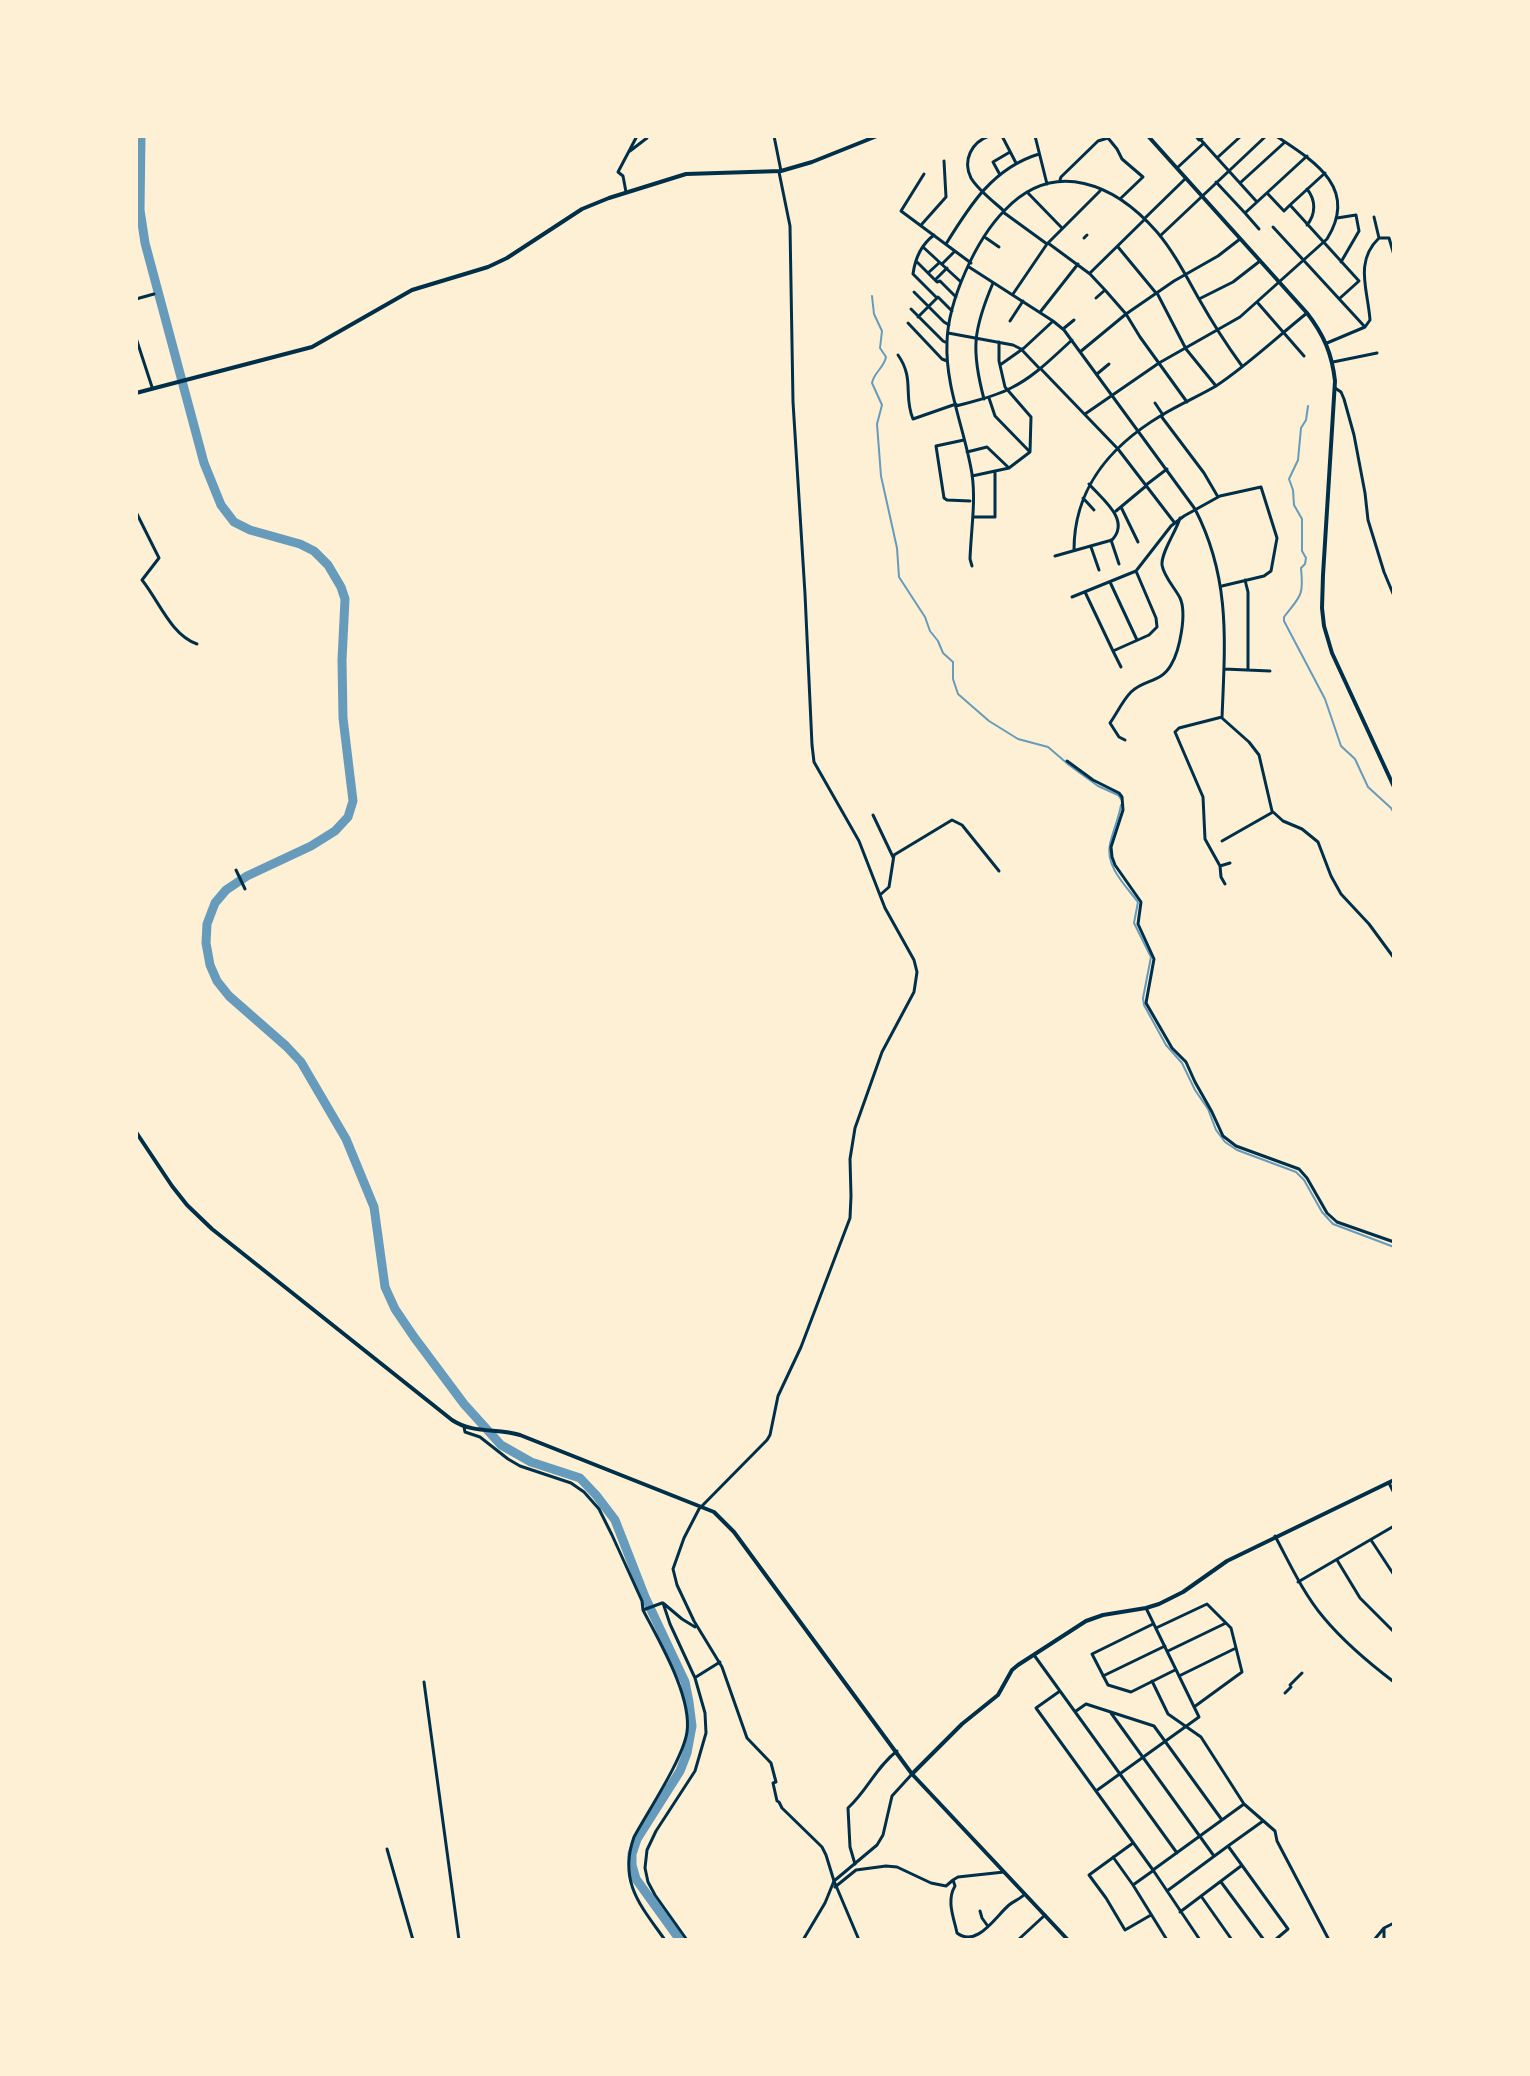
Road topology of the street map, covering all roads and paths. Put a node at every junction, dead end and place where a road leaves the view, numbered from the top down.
1 (637, 136) edge
2 (774, 136) edge
3 (862, 136) edge
4 (877, 136) edge
5 (972, 136) edge
6 (989, 136) edge
7 (1002, 136) edge
8 (1035, 136) edge
9 (1094, 136) edge
10 (1148, 136) edge
11 (1241, 136) edge
12 (1266, 136) edge
13 (1276, 136) edge
14 (647, 138) edge
15 (1201, 139) edge
16 (978, 141) junction
17 (1098, 141) junction
18 (1285, 142) junction
19 (863, 143) junction
20 (630, 151) junction
21 (1010, 152) junction
22 (1039, 154) junction
23 (1307, 156) junction
24 (1217, 158) junction
25 (944, 161) dead end
26 (1016, 163) junction
27 (1177, 168) junction
28 (1229, 170) junction
29 (780, 171) junction
30 (1325, 173) junction
31 (924, 174) dead end
32 (1000, 174) junction
33 (1186, 178) junction
34 (1060, 180) junction
35 (1216, 182) junction
36 (1240, 183) junction
37 (1047, 184) junction
38 (1101, 189) junction
39 (1307, 189) junction
40 (983, 190) junction
41 (626, 192) junction
42 (1027, 192) junction
43 (1267, 193) junction
44 (1201, 196) junction
45 (1120, 199) junction
46 (1257, 202) junction
47 (1290, 205) junction
48 (1003, 211) junction
49 (1245, 213) junction
50 (1374, 217) dead end
51 (1337, 218) junction
52 (1144, 219) junction
53 (921, 225) junction
54 (1307, 225) junction
55 (1062, 227) junction
56 (1273, 227) dead end
57 (1259, 229) dead end
58 (934, 235) junction
59 (1160, 236) junction
60 (984, 237) junction
61 (1379, 238) junction
62 (1240, 239) junction
63 (1324, 243) junction
64 (946, 244) junction
65 (1047, 244) junction
66 (1117, 246) junction
67 (923, 247) junction
68 (999, 247) dead end
69 (955, 251) junction
70 (1394, 255) edge
71 (916, 261) junction
72 (1260, 261) junction
73 (1304, 261) junction
74 (1341, 262) junction
75 (940, 263) junction
76 (1078, 264) junction
77 (970, 265) junction
78 (947, 268) junction
79 (928, 273) junction
80 (1090, 274) junction
81 (1184, 274) junction
82 (936, 281) junction
83 (993, 282) junction
84 (1280, 282) junction
85 (962, 283) junction
86 (929, 290) junction
87 (1105, 290) junction
88 (914, 292) dead end
89 (1157, 293) junction
90 (154, 294) dead end
91 (1013, 294) junction
92 (956, 297) junction
93 (937, 298) junction
94 (1096, 298) dead end
95 (136, 299) edge
96 (1199, 299) junction
97 (1339, 299) junction
98 (1023, 301) junction
99 (1257, 302) junction
100 (928, 307) junction
101 (911, 309) dead end
102 (952, 311) junction
103 (1040, 312) junction
104 (1307, 313) junction
105 (1126, 314) junction
106 (918, 317) junction
107 (1074, 320) dead end
108 (1010, 321) dead end
109 (1053, 321) junction
110 (908, 323) dead end
111 (949, 325) junction
112 (1365, 327) junction
113 (1063, 329) junction
114 (1217, 331) junction
115 (1284, 332) junction
116 (948, 333) junction
117 (136, 338) edge
118 (975, 338) junction
119 (1072, 340) junction
120 (947, 342) junction
121 (999, 342) junction
122 (1327, 343) junction
123 (1021, 349) junction
124 (1186, 349) junction
125 (1080, 352) junction
126 (1377, 353) dead end
127 (898, 355) dead end
128 (1304, 356) dead end
129 (947, 361) junction
130 (1333, 362) junction
131 (1159, 363) junction
132 (1109, 364) dead end
133 (1000, 365) junction
134 (1242, 366) junction
135 (1040, 368) junction
136 (1097, 374) junction
137 (1216, 386) junction
138 (152, 388) junction
139 (1335, 388) junction
140 (1007, 390) junction
141 (136, 393) edge
142 (1112, 395) junction
143 (986, 399) junction
144 (1187, 402) junction
145 (1155, 403) dead end
146 (956, 405) junction
147 (1085, 414) junction
148 (1162, 415) junction
149 (1139, 431) junction
150 (964, 440) junction
151 (1118, 449) junction
152 (967, 452) junction
153 (1030, 452) junction
154 (1009, 468) junction
155 (1167, 469) junction
156 (995, 471) junction
157 (972, 476) junction
158 (1089, 484) junction
159 (1146, 485) junction
160 (1218, 497) junction
161 (1082, 498) junction
162 (972, 501) junction
163 (1121, 507) junction
164 (1195, 509) junction
165 (1094, 510) dead end
166 (136, 512) edge
167 (1114, 512) junction
168 (972, 517) junction
169 (1180, 518) junction
170 (1175, 523) junction
171 (1111, 540) junction
172 (1138, 542) dead end
173 (1091, 546) junction
174 (1074, 550) junction
175 (1055, 556) dead end
176 (1119, 564) dead end
177 (972, 566) dead end
178 (1099, 570) dead end
179 (1136, 571) junction
180 (1245, 580) junction
181 (1110, 582) junction
182 (1222, 586) junction
183 (1085, 592) junction
184 (1394, 596) edge
185 (1072, 597) dead end
186 (1137, 640) junction
187 (197, 644) dead end
188 (1113, 651) junction
189 (1121, 667) dead end
190 (1224, 669) junction
191 (1248, 669) junction
192 (1270, 671) dead end
193 (1222, 717) junction
194 (1125, 740) dead end
195 (1067, 761) dead end
196 (1394, 787) edge
197 (1273, 812) junction
198 (873, 815) dead end
199 (1222, 841) dead end
200 (893, 857) junction
201 (1230, 863) dead end
202 (1220, 866) junction
203 (236, 871) dead end
204 (999, 871) dead end
205 (1225, 884) dead end
206 (244, 888) dead end
207 (880, 895) junction
208 (1394, 958) edge
209 (136, 1132) edge
210 (1394, 1242) edge
211 (464, 1427) junction
212 (1392, 1481) edge
213 (1394, 1493) edge
214 (702, 1506) junction
215 (1394, 1526) edge
216 (1275, 1536) junction
217 (1371, 1540) junction
218 (1337, 1560) junction
219 (1394, 1575) edge
220 (1298, 1582) junction
221 (663, 1603) junction
222 (1146, 1608) junction
223 (643, 1610) junction
224 (1226, 1623) junction
225 (696, 1626) junction
226 (1155, 1626) junction
227 (1394, 1632) edge
228 (1165, 1646) junction
229 (1236, 1648) junction
230 (1168, 1652) junction
231 (1033, 1654) junction
232 (720, 1662) junction
233 (1176, 1669) junction
234 (1302, 1673) dead end
235 (1103, 1676) junction
236 (1179, 1676) junction
237 (695, 1678) junction
238 (1152, 1681) junction
239 (1394, 1681) edge
240 (424, 1682) dead end
241 (1060, 1691) junction
242 (1285, 1693) dead end
243 (1194, 1707) junction
244 (1075, 1712) junction
245 (1110, 1712) junction
246 (1187, 1725) junction
247 (1165, 1741) junction
248 (897, 1751) junction
249 (1143, 1757) junction
250 (912, 1774) junction
251 (1120, 1774) junction
252 (1096, 1791) junction
253 (1244, 1804) junction
254 (1222, 1820) junction
255 (1263, 1821) junction
256 (1200, 1836) junction
257 (1133, 1843) junction
258 (1228, 1846) junction
259 (387, 1849) dead end
260 (1177, 1853) junction
261 (1214, 1856) junction
262 (1113, 1857) junction
263 (855, 1864) junction
264 (1242, 1866) junction
265 (1154, 1870) junction
266 (1004, 1872) junction
267 (953, 1880) junction
268 (834, 1881) junction
269 (1221, 1882) junction
270 (1133, 1885) junction
271 (835, 1887) junction
272 (1167, 1891) junction
273 (1025, 1894) junction
274 (1201, 1896) junction
275 (980, 1911) dead end
276 (1180, 1912) junction
277 (1045, 1915) junction
278 (1151, 1915) junction
279 (1394, 1923) edge
280 (988, 1926) junction
281 (1384, 1928) junction
282 (413, 1940) edge
283 (459, 1940) edge
284 (665, 1940) edge
285 (687, 1940) edge
286 (803, 1940) edge
287 (859, 1940) edge
288 (1018, 1940) edge
289 (1068, 1940) edge
290 (1167, 1940) edge
291 (1200, 1940) edge
292 (1232, 1940) edge
293 (1264, 1940) edge
294 (1275, 1940) edge
295 (1329, 1940) edge
296 (1374, 1940) edge
297 (1384, 1940) edge

1 - 20 street
2 - 29 street
3 - 19 street
4 - 19 main road
5 - 16 street
6 - 16 street
7 - 21 street
8 - 22 street
9 - 17 street
10 - 27 main road
11 - 24 street
12 - 28 street
13 - 18 street
14 - 20 street
15 - 24 street
15 - 27 street
16 - 40 street
17 - 34 street
17 - 45 street
18 - 23 street
18 - 36 street
19 - 29 main road
20 - 41 street
21 - 26 street
21 - 32 street
22 - 26 street
22 - 37 street
23 - 30 street
23 - 43 street
24 - 28 street
25 - 53 street
26 - 32 street
27 - 33 main road
28 - 35 street
28 - 36 street
29 - 41 main road
29 - 207 street
30 - 39 street
30 - 51 street
31 - 53 street
32 - 40 street
33 - 44 main road
33 - 52 street
34 - 37 street
34 - 38 street
35 - 44 street
35 - 49 street
36 - 46 street
37 - 42 street
38 - 45 street
38 - 55 street
39 - 47 street
39 - 54 street
40 - 48 street
40 - 64 street
41 - 138 main road
42 - 48 street
42 - 55 street
43 - 46 street
43 - 47 street
44 - 59 street
44 - 62 main road
45 - 52 street
46 - 49 street
47 - 54 street
48 - 60 street
48 - 65 street
49 - 57 street
50 - 61 street
51 - 63 street
51 - 74 street
52 - 59 street
52 - 66 street
53 - 58 street
54 - 63 street
55 - 65 street
56 - 73 street
58 - 64 street
58 - 67 street
59 - 81 street
60 - 68 street
60 - 77 street
61 - 70 street
61 - 112 street
62 - 72 main road
62 - 81 street
63 - 73 street
63 - 74 street
64 - 69 street
65 - 76 street
65 - 91 street
66 - 80 street
66 - 89 street
67 - 71 street
67 - 75 street
69 - 75 street
69 - 77 street
71 - 79 street
71 - 86 street
72 - 84 main road
72 - 96 street
73 - 84 street
73 - 97 street
74 - 97 street
75 - 78 street
75 - 79 street
76 - 80 street
76 - 103 street
77 - 83 street
77 - 85 street
78 - 82 street
78 - 85 street
79 - 82 street
80 - 87 street
81 - 89 street
81 - 96 street
82 - 86 street
82 - 92 street
83 - 91 street
83 - 118 street
84 - 99 street
84 - 104 main road
85 - 92 street
86 - 93 street
87 - 94 street
87 - 105 street
88 - 100 street
89 - 105 street
89 - 124 street
90 - 95 street
91 - 98 street
92 - 102 street
93 - 100 street
93 - 102 street
96 - 114 street
97 - 112 street
98 - 103 street
98 - 108 street
99 - 114 street
99 - 115 street
100 - 106 street
100 - 111 street
101 - 106 street
102 - 111 street
103 - 109 street
104 - 115 street
104 - 122 main road
105 - 125 street
105 - 131 street
106 - 120 street
107 - 113 street
109 - 113 street
109 - 123 street
110 - 129 street
111 - 116 street
112 - 122 street
113 - 119 street
114 - 124 street
114 - 134 street
115 - 128 street
115 - 134 street
116 - 118 street
116 - 120 street
117 - 138 street
118 - 121 street
118 - 143 street
119 - 125 street
119 - 135 street
120 - 129 street
121 - 123 street
121 - 133 street
122 - 130 main road
123 - 133 street
123 - 135 street
124 - 131 street
124 - 137 street
125 - 136 street
126 - 130 street
127 - 146 street
129 - 146 street
130 - 139 main road
131 - 142 street
131 - 144 street
132 - 136 street
133 - 140 street
134 - 137 street
135 - 140 street
135 - 147 street
136 - 142 street
137 - 144 street
138 - 141 main road
139 - 184 street
139 - 196 main road
140 - 143 street
140 - 153 street
142 - 147 street
142 - 149 street
143 - 146 street
143 - 153 street
144 - 148 street
145 - 148 street
146 - 150 street
147 - 151 street
148 - 149 street
148 - 160 street
149 - 151 street
149 - 155 street
150 - 152 street
150 - 162 street
151 - 158 street
151 - 159 street
152 - 154 street
152 - 157 street
153 - 154 street
154 - 156 street
155 - 159 street
155 - 164 street
156 - 157 street
156 - 168 street
157 - 162 street
158 - 161 street
158 - 167 street
159 - 163 street
159 - 170 street
160 - 164 street
160 - 180 street
161 - 165 street
161 - 174 street
162 - 168 street
163 - 167 street
163 - 172 street
164 - 169 street
164 - 182 street
166 - 187 street
167 - 171 street
168 - 177 street
169 - 170 street
169 - 194 street
170 - 179 street
171 - 173 street
171 - 176 street
173 - 174 street
173 - 178 street
174 - 175 street
179 - 181 street
179 - 186 street
180 - 182 street
180 - 191 street
181 - 183 street
181 - 186 street
182 - 190 street
183 - 185 street
183 - 188 street
186 - 188 street
188 - 189 street
190 - 191 street
190 - 193 street
191 - 192 street
193 - 197 street
193 - 202 street
195 - 210 street
197 - 199 street
197 - 208 street
198 - 200 street
200 - 204 street
200 - 207 street
201 - 202 street
202 - 205 street
203 - 206 street
207 - 214 street
209 - 211 main road
211 - 214 main road
211 - 223 street
212 - 213 street
212 - 216 main road
214 - 225 street
214 - 248 main road
215 - 217 street
216 - 220 street
216 - 222 main road
217 - 218 street
217 - 219 street
218 - 220 street
218 - 227 street
220 - 239 street
221 - 223 street
221 - 225 street
221 - 237 street
222 - 226 street
222 - 231 main road
223 - 284 street
224 - 226 street
224 - 229 street
224 - 230 street
225 - 232 street
226 - 228 street
226 - 235 street
228 - 230 street
228 - 235 street
229 - 236 street
229 - 243 street
230 - 233 street
231 - 241 street
231 - 250 main road
232 - 237 street
232 - 268 street
233 - 236 street
233 - 238 street
234 - 242 street
235 - 238 street
236 - 243 street
237 - 285 street
238 - 246 street
240 - 283 street
241 - 244 street
241 - 252 street
243 - 246 street
244 - 245 street
244 - 251 street
245 - 247 street
245 - 249 street
246 - 247 street
246 - 253 street
247 - 249 street
247 - 254 street
248 - 250 main road
248 - 263 street
249 - 251 street
249 - 256 street
250 - 263 street
250 - 266 main road
251 - 252 street
251 - 260 street
252 - 257 street
253 - 254 street
253 - 255 street
254 - 256 street
255 - 258 street
255 - 295 street
256 - 260 street
256 - 261 street
257 - 262 street
257 - 265 street
258 - 261 street
258 - 264 street
259 - 282 street
260 - 265 street
261 - 272 street
262 - 270 street
262 - 278 street
263 - 268 street
264 - 269 street
264 - 294 street
265 - 270 street
265 - 272 street
266 - 267 street
266 - 273 main road
267 - 271 street
267 - 280 street
268 - 271 street
268 - 286 street
269 - 274 street
269 - 293 street
270 - 278 street
271 - 287 street
272 - 276 street
273 - 277 main road
273 - 280 street
274 - 276 street
274 - 292 street
275 - 280 street
276 - 291 street
277 - 288 street
277 - 289 main road
278 - 290 street
279 - 281 street
281 - 296 street
281 - 297 street

